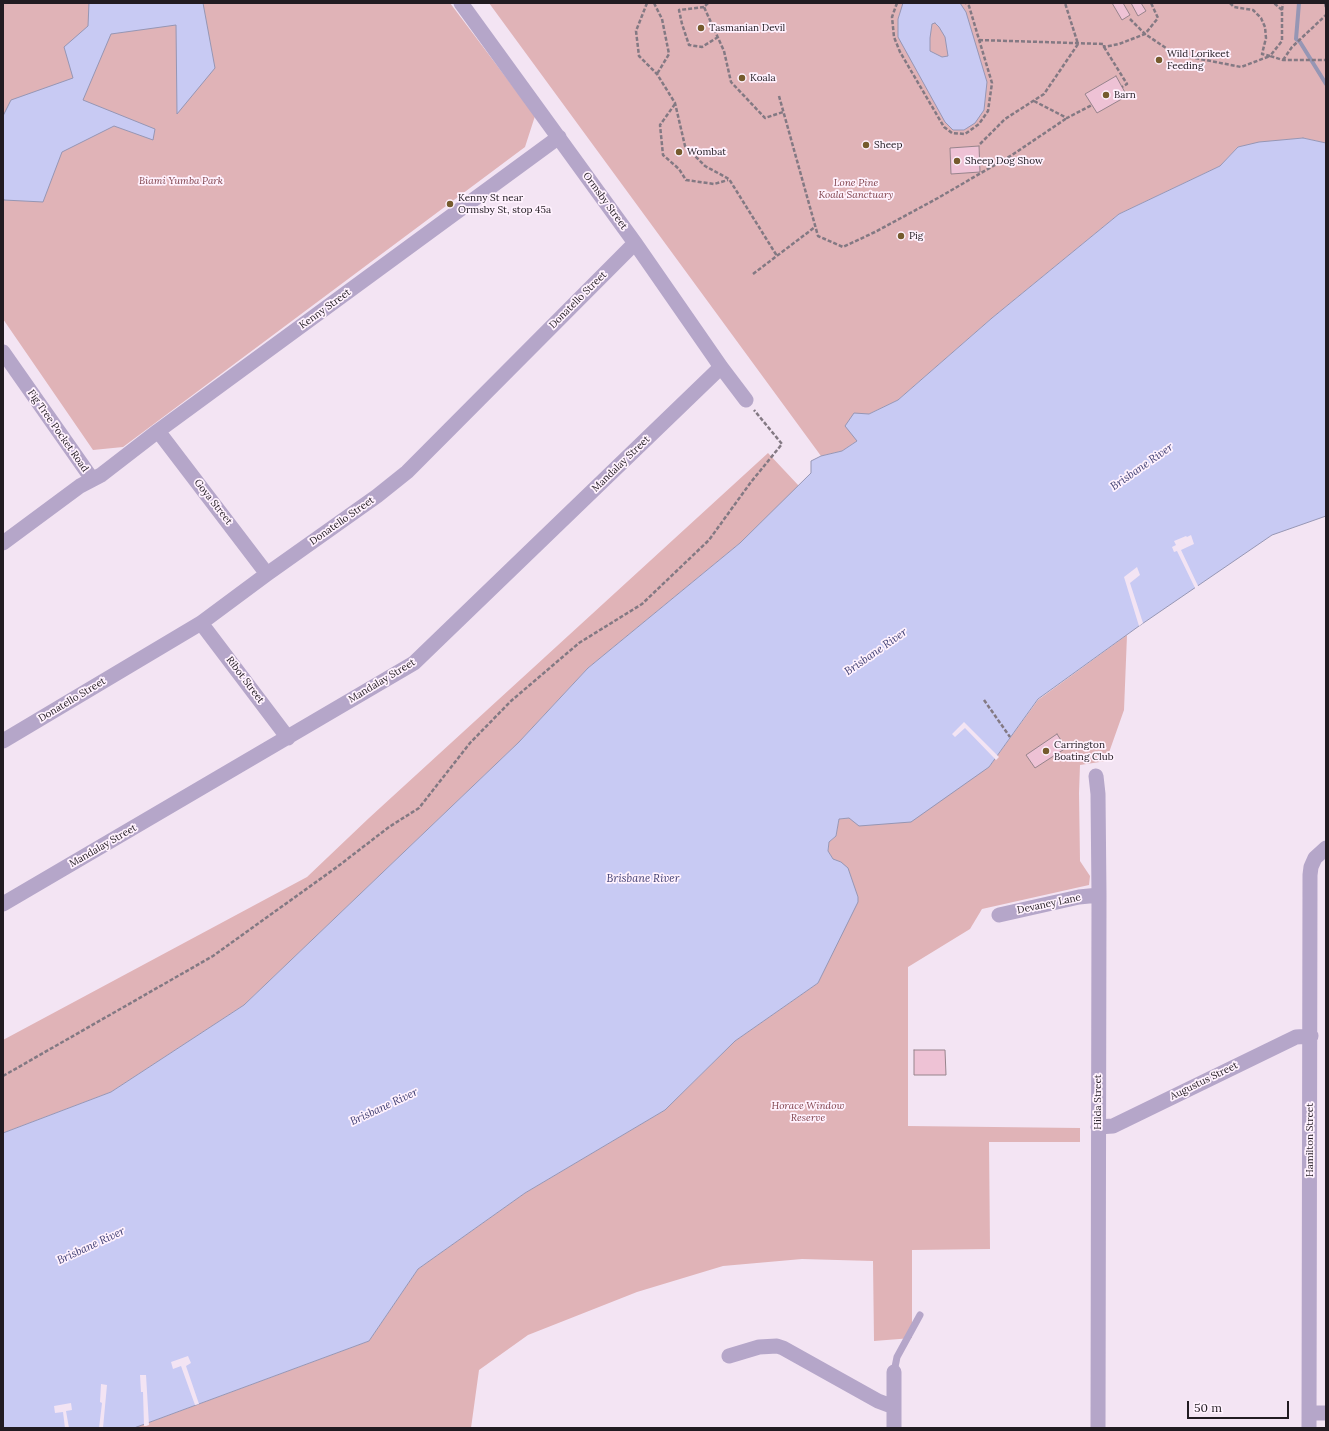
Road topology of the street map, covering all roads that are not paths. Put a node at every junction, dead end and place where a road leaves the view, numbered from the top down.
1 (461, 3) edge
2 (559, 137) junction
3 (635, 243) junction
4 (3, 352) edge
5 (721, 367) junction
6 (746, 400) road end
7 (158, 431) junction
8 (92, 479) junction
9 (3, 543) edge
10 (267, 574) junction
11 (202, 623) junction
12 (288, 738) junction
13 (3, 741) edge
14 (1096, 776) dead end
15 (1322, 851) edge
16 (1099, 895) junction
17 (3, 904) edge
18 (999, 915) dead end
19 (1311, 1036) junction
20 (1098, 1127) junction
21 (920, 1314) dead end
22 (729, 1356) dead end
23 (894, 1372) joint
24 (894, 1407) junction
25 (1309, 1413) junction
26 (1326, 1413) edge
27 (894, 1428) edge
28 (1098, 1428) edge
29 (1309, 1428) edge

1 - 2 street, Ormsby Street
2 - 3 street, Ormsby Street
2 - 7 street, Kenny Street
3 - 5 street, Ormsby Street
3 - 10 street, Donatello Street
4 - 8 street, Fig Tree Pocket Road
5 - 6 street, Ormsby Street
5 - 12 street, Mandalay Street
7 - 8 street, Kenny Street
7 - 10 street, Goya Street
8 - 9 street, Fig Tree Pocket Road
10 - 11 street, Donatello Street
11 - 12 street, Ribot Street
11 - 13 street, Donatello Street
12 - 17 street, Mandalay Street
14 - 16 street, Hilda Street
15 - 19 street, Hamilton Street
16 - 18 street, Devaney Lane
16 - 20 street, Hilda Street
19 - 20 street, Augustus Street
19 - 25 street, Hamilton Street
20 - 28 street, Hilda Street
21 - 23 lane
22 - 24 street
23 - 24 street
24 - 27 street
25 - 26 street
25 - 29 street, Hamilton Street

